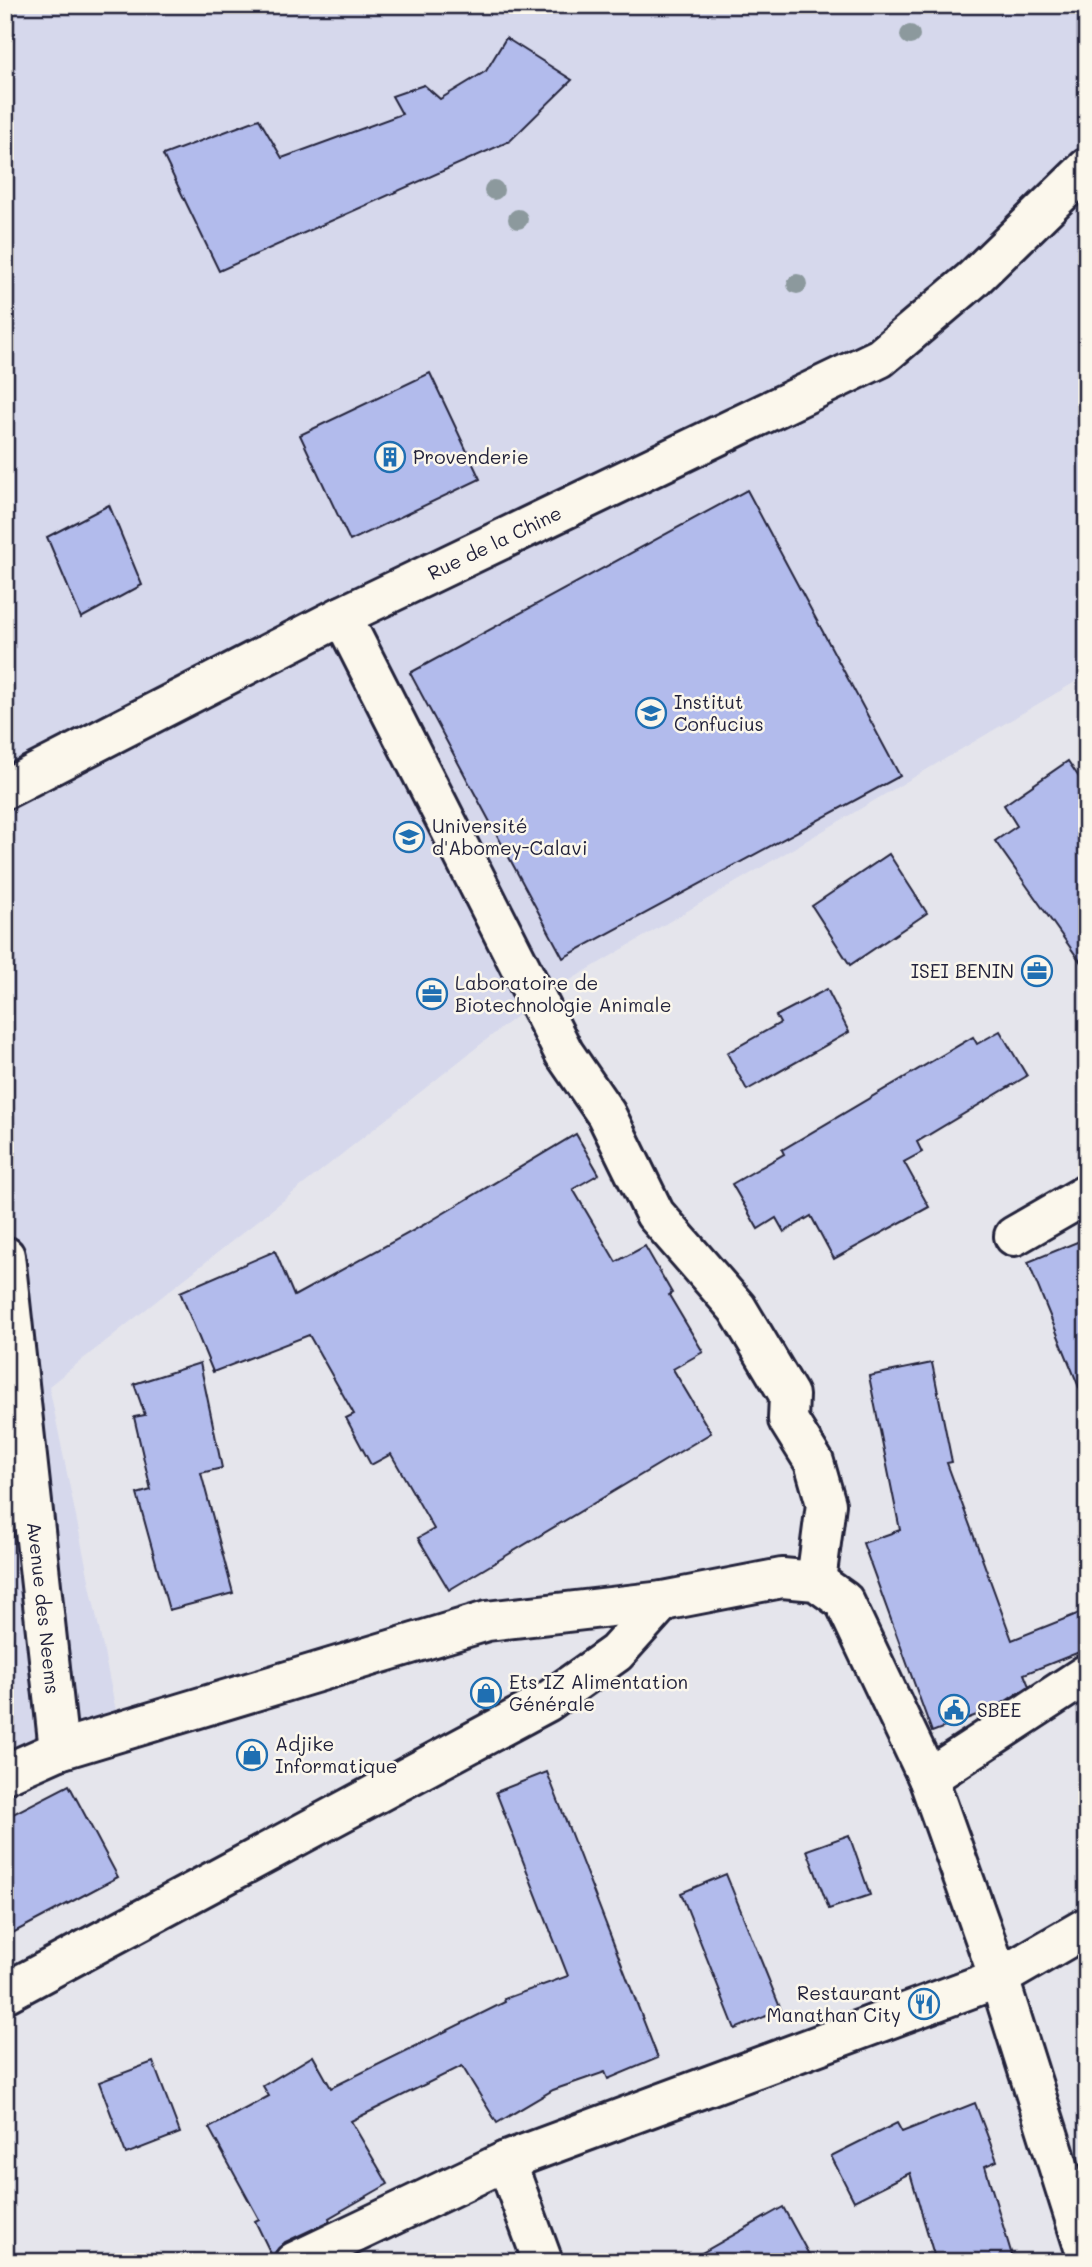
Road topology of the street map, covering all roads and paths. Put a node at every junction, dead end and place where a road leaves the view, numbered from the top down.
1 (1087, 168) edge
2 (342, 616) junction
3 (5, 789) edge
4 (1087, 1194) edge
5 (1014, 1236) dead end
6 (5, 1256) edge
7 (817, 1581) junction
8 (663, 1601) junction
9 (1087, 1674) edge
10 (59, 1750) junction
11 (5, 1774) edge
12 (928, 1778) junction
13 (1087, 1927) edge
14 (999, 1978) junction
15 (5, 1993) edge
16 (506, 2161) junction
17 (1087, 2257) edge
18 (294, 2262) edge
19 (543, 2262) edge

1 - 2 street, Rue de la Chine
2 - 3 street, Rue de la Chine
2 - 7 street
4 - 5 street
6 - 10 street, Avenue des Neems
7 - 8 street
7 - 12 street
8 - 10 street
8 - 15 street
9 - 12 street
10 - 11 street
12 - 14 street
13 - 14 street
14 - 16 street
14 - 17 street
16 - 18 street
16 - 19 street

